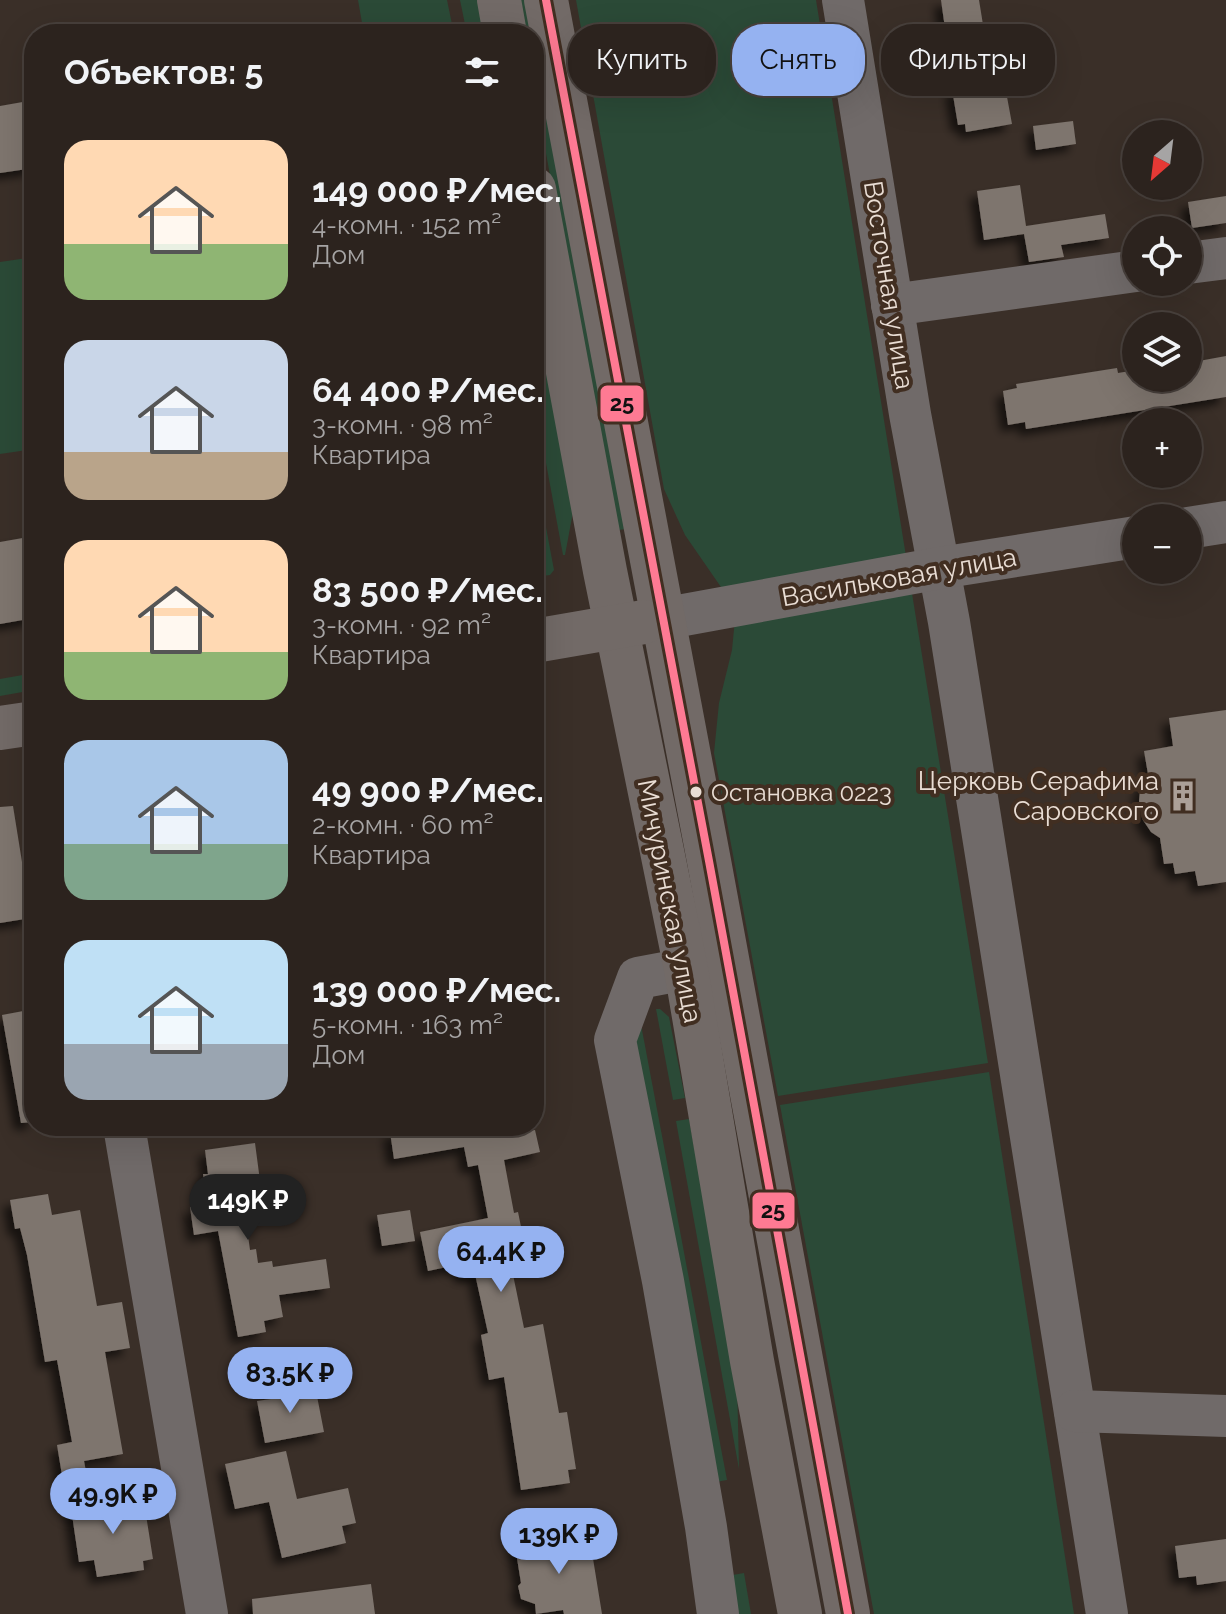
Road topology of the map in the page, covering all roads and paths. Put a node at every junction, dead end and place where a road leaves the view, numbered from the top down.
1 (499, 0) edge
2 (546, 0) edge
3 (843, 0) edge
4 (503, 24) edge
5 (544, 242) edge
6 (1226, 258) edge
7 (1202, 261) edge
8 (1122, 273) edge
9 (892, 305) junction
10 (1226, 522) edge
11 (1202, 526) edge
12 (1122, 539) edge
13 (940, 568) junction
14 (662, 619) junction
15 (616, 627) junction
16 (544, 639) edge
17 (24, 724) edge
18 (0, 728) edge
19 (686, 969) junction
20 (126, 1136) edge
21 (1075, 1411) junction
22 (1226, 1416) edge
23 (207, 1614) edge
24 (718, 1614) edge
25 (800, 1614) edge
26 (848, 1614) edge
27 (1107, 1614) edge

1 - 4 main road
2 - 14 main road, Мичуринская улица
3 - 9 street, Восточная улица
5 - 15 main road, Мичуринская улица
6 - 7 street
8 - 9 street
9 - 13 street, Восточная улица
10 - 11 street
12 - 13 street, Васильковая улица
13 - 14 street, Васильковая улица
13 - 21 street, Восточная улица
14 - 15 main road
14 - 26 main road, Мичуринская улица
15 - 16 main road
15 - 19 main road, Мичуринская улица
17 - 18 main road
19 - 24 street
19 - 25 main road, Мичуринская улица
20 - 23 street
21 - 22 street
21 - 27 street, Восточная улица

